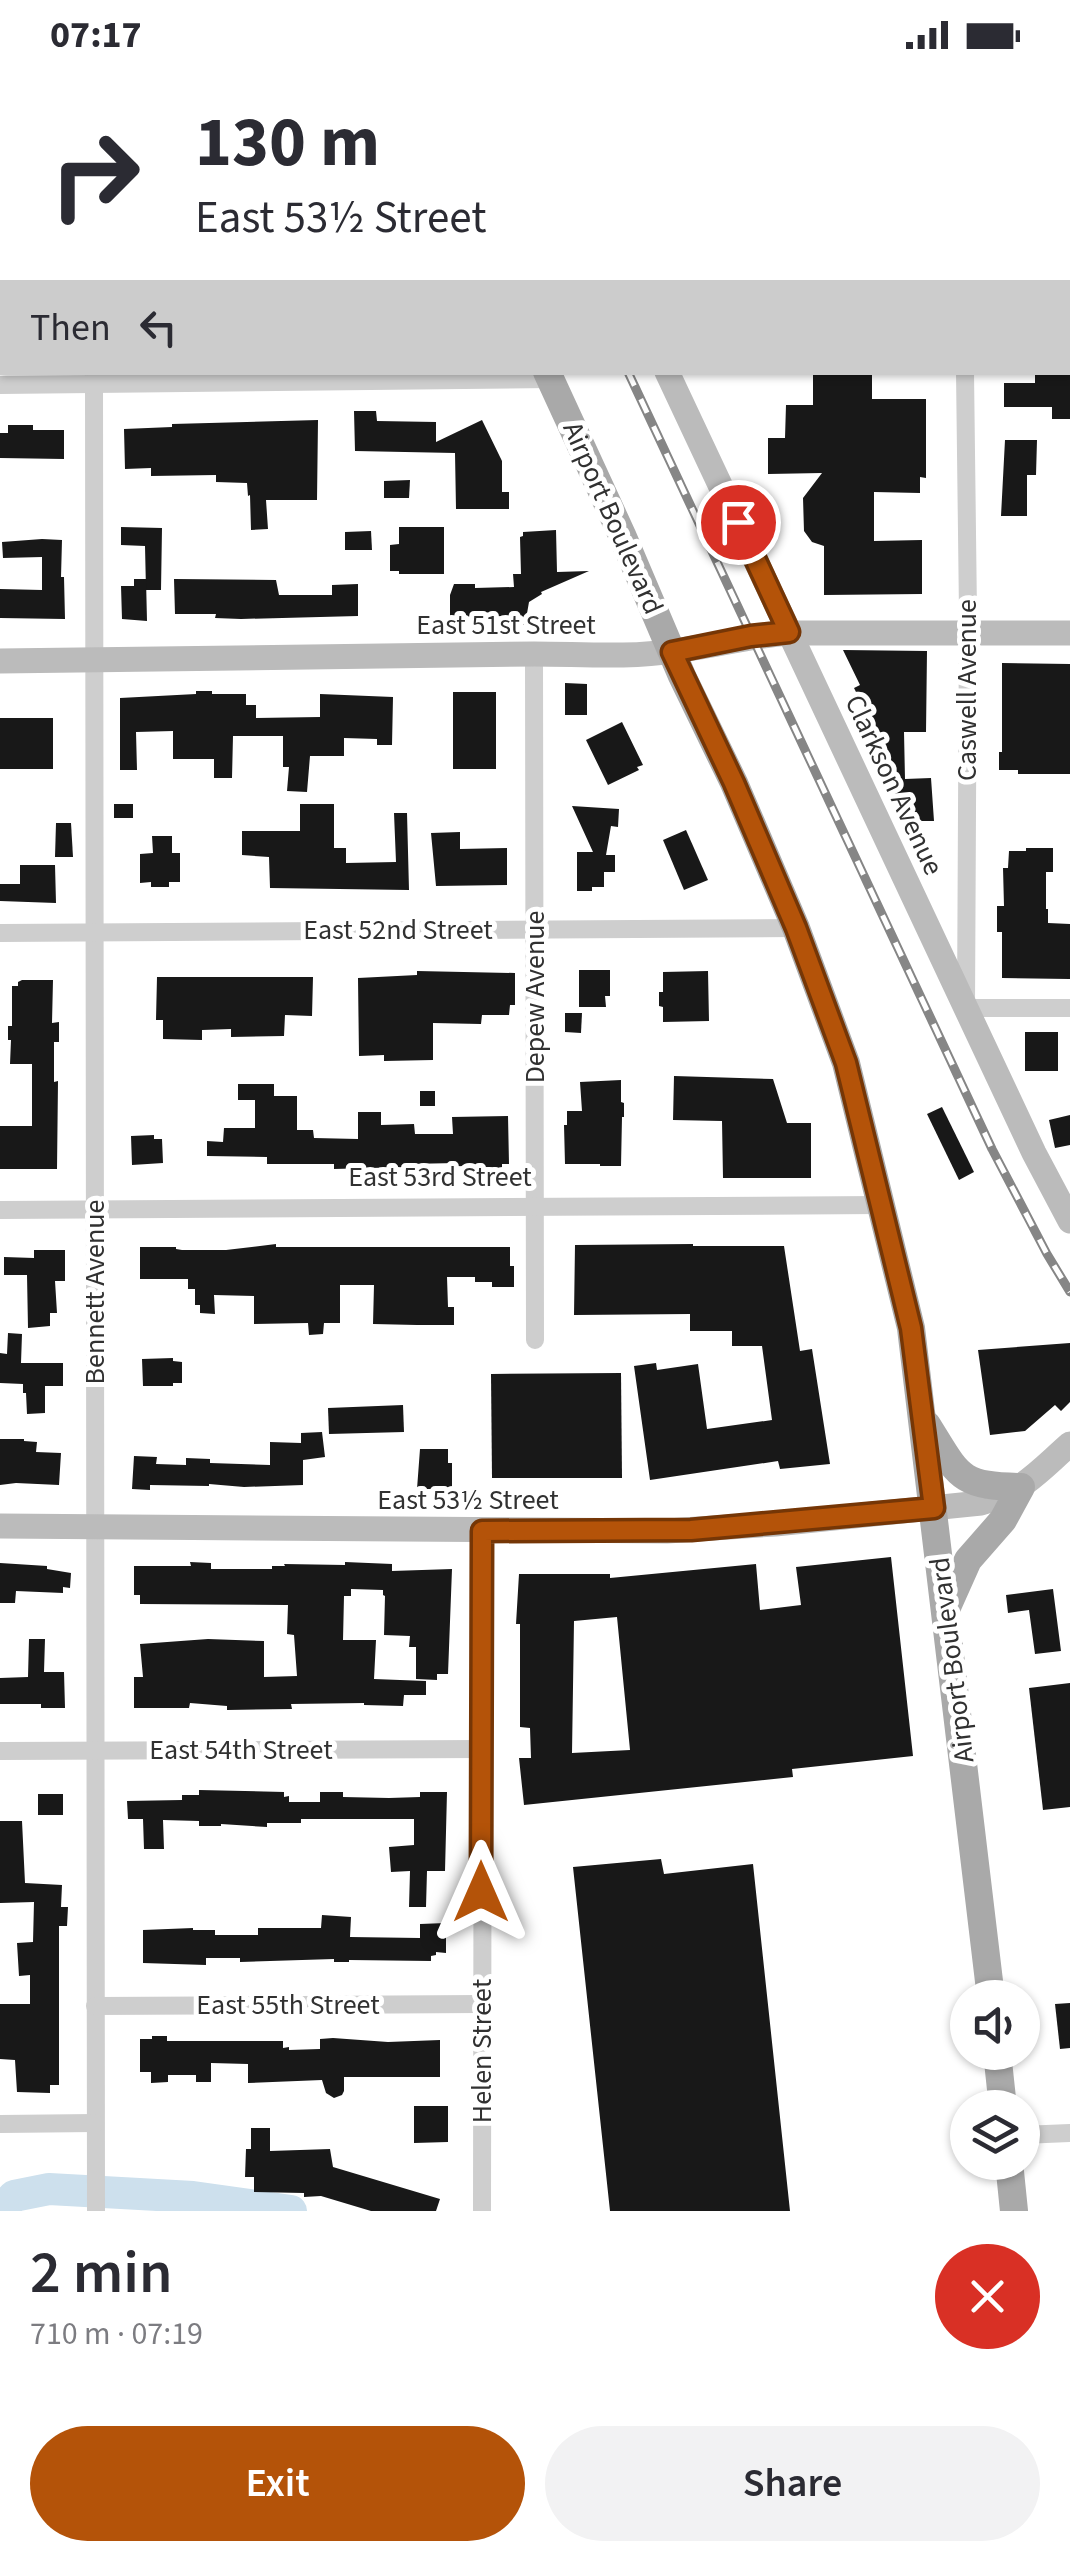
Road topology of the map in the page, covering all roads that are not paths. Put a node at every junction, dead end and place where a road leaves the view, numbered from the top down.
1 (668, 375) edge
2 (965, 375) edge
3 (549, 376) edge
4 (94, 378) edge
5 (0, 385) edge
6 (968, 631) junction
7 (789, 632) junction
8 (1070, 633) edge
9 (672, 652) junction
10 (534, 654) junction
11 (0, 661) edge
12 (94, 661) junction
13 (796, 928) junction
14 (534, 930) junction
15 (94, 932) junction
16 (0, 933) edge
17 (966, 1008) junction
18 (1070, 1008) edge
19 (880, 1205) junction
20 (535, 1207) junction
21 (95, 1209) junction
22 (0, 1210) edge
23 (1070, 1221) edge
24 (535, 1340) dead end
25 (923, 1419) junction
26 (1070, 1444) edge
27 (1022, 1487) junction
28 (934, 1508) junction
29 (0, 1526) edge
30 (95, 1526) junction
31 (482, 1531) junction
32 (945, 1612) junction
33 (481, 1749) junction
34 (95, 1750) junction
35 (0, 1751) edge
36 (989, 1980) edge
37 (482, 2004) junction
38 (95, 2006) junction
39 (96, 2123) junction
40 (0, 2124) edge
41 (1070, 2133) edge
42 (1040, 2134) edge
43 (1010, 2180) edge
44 (96, 2207) edge
45 (482, 2211) edge
46 (1014, 2211) edge

1 - 7 street, Clarkson Avenue
2 - 6 street, Caswell Avenue
3 - 4 street
3 - 9 main road, Airport Boulevard
4 - 5 street
4 - 12 street, Bennett Avenue
6 - 7 street, East 51st Street
6 - 8 street, East 51st Street
6 - 17 street, Caswell Avenue
7 - 9 street, East 51st Street
7 - 17 street, Clarkson Avenue
9 - 10 street, East 51st Street
9 - 13 main road, Airport Boulevard
10 - 12 street, East 51st Street
10 - 14 street, Depew Avenue
11 - 12 street, East 51st Street
12 - 15 street, Bennett Avenue
13 - 14 street, East 52nd Street
13 - 19 main road, Airport Boulevard
14 - 15 street, East 52nd Street
14 - 20 street, Depew Avenue
15 - 16 street, East 52nd Street
15 - 21 street, Bennett Avenue
17 - 18 street
17 - 23 street, Clarkson Avenue
19 - 20 street, East 53rd Street
19 - 25 main road, Airport Boulevard
20 - 21 street, East 53rd Street
20 - 24 street, Depew Avenue
21 - 22 street, East 53rd Street
21 - 30 street, Bennett Avenue
25 - 27 main road
25 - 28 main road, Airport Boulevard
26 - 27 street
27 - 28 street
27 - 32 main road
28 - 31 street, East 53½ Street
28 - 32 main road, Airport Boulevard
29 - 30 street, East 53½ Street
30 - 31 street, East 53½ Street
30 - 34 street, Bennett Avenue
31 - 33 street, Helen Street
32 - 36 main road, Airport Boulevard
33 - 34 street, East 54th Street
33 - 37 street, Helen Street
34 - 35 street, East 54th Street
34 - 38 street, Bennett Avenue
37 - 38 street, East 55th Street
37 - 45 street, Helen Street
38 - 39 street, Bennett Avenue
39 - 40 street
39 - 44 street, Bennett Avenue
41 - 42 street
43 - 46 main road

